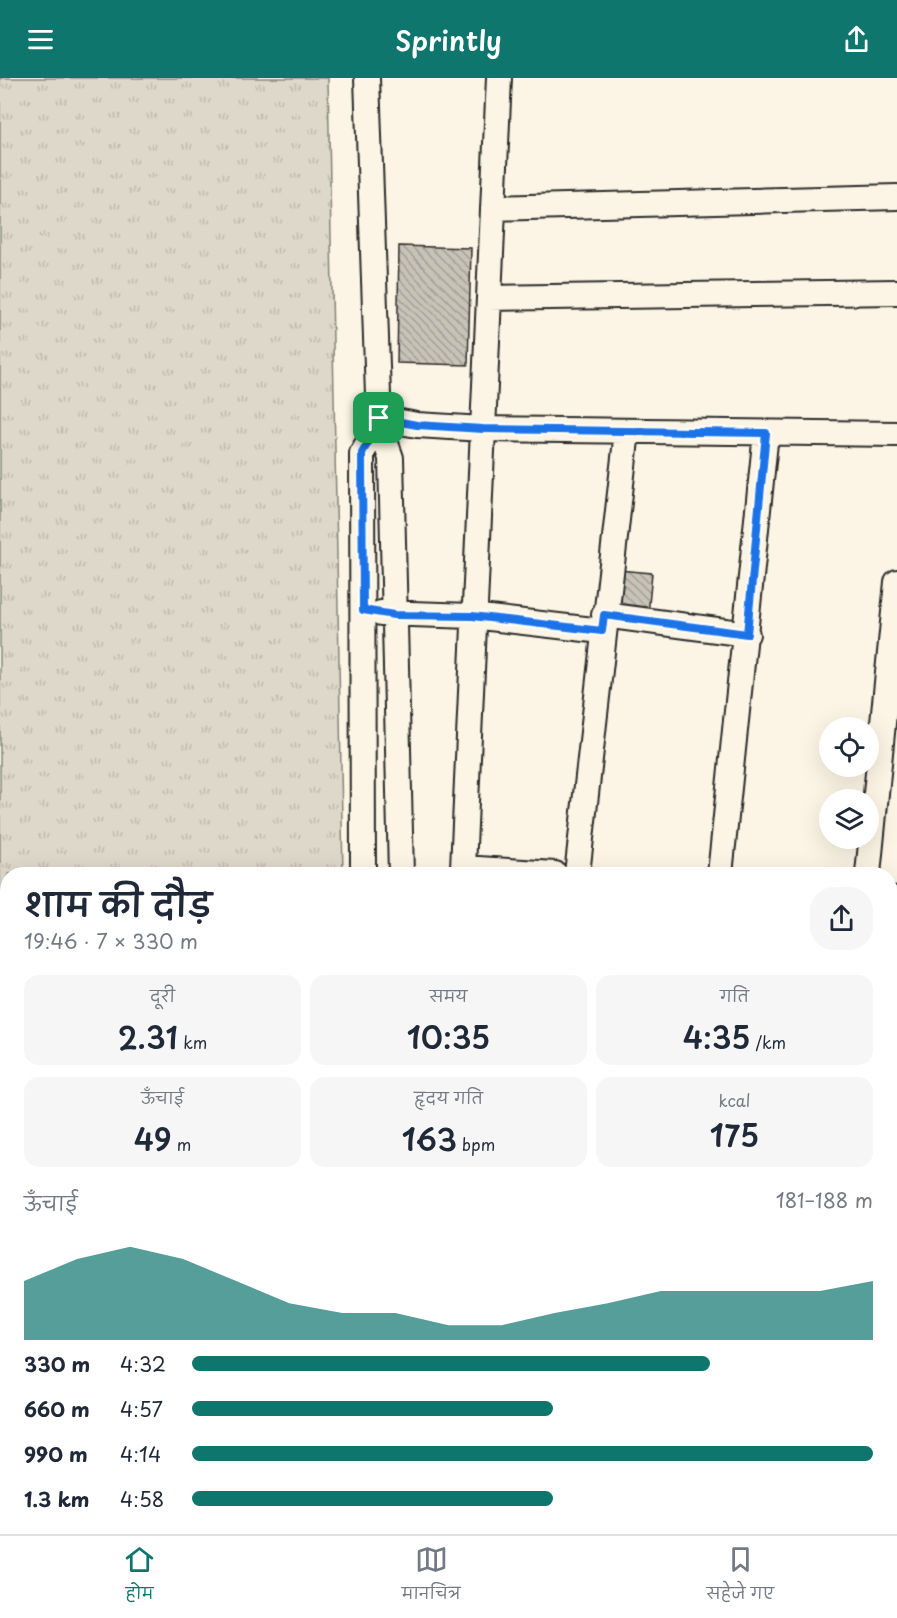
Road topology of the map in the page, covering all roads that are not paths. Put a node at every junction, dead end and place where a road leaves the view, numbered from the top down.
1 (367, 78) edge
2 (499, 78) edge
3 (897, 198) edge
4 (493, 208) junction
5 (897, 292) edge
6 (489, 298) junction
7 (379, 421) junction
8 (483, 429) junction
9 (627, 431) junction
10 (766, 433) junction
11 (897, 435) edge
12 (897, 582) edge
13 (363, 610) junction
14 (394, 615) junction
15 (472, 616) junction
16 (603, 623) junction
17 (747, 634) junction
18 (363, 867) edge
19 (401, 867) edge
20 (463, 867) edge
21 (578, 867) edge
22 (721, 867) edge
23 (869, 867) edge

1 - 7 street
2 - 4 street
3 - 4 street
4 - 6 street
5 - 6 street
6 - 8 street
7 - 8 street
7 - 13 street
7 - 14 street
8 - 9 street
8 - 15 street
9 - 10 street
9 - 16 street
10 - 11 street
10 - 17 street
12 - 23 street
13 - 14 street
13 - 18 street
14 - 15 street
14 - 19 street
15 - 16 street
15 - 20 street
16 - 17 street
16 - 21 street
17 - 22 street

